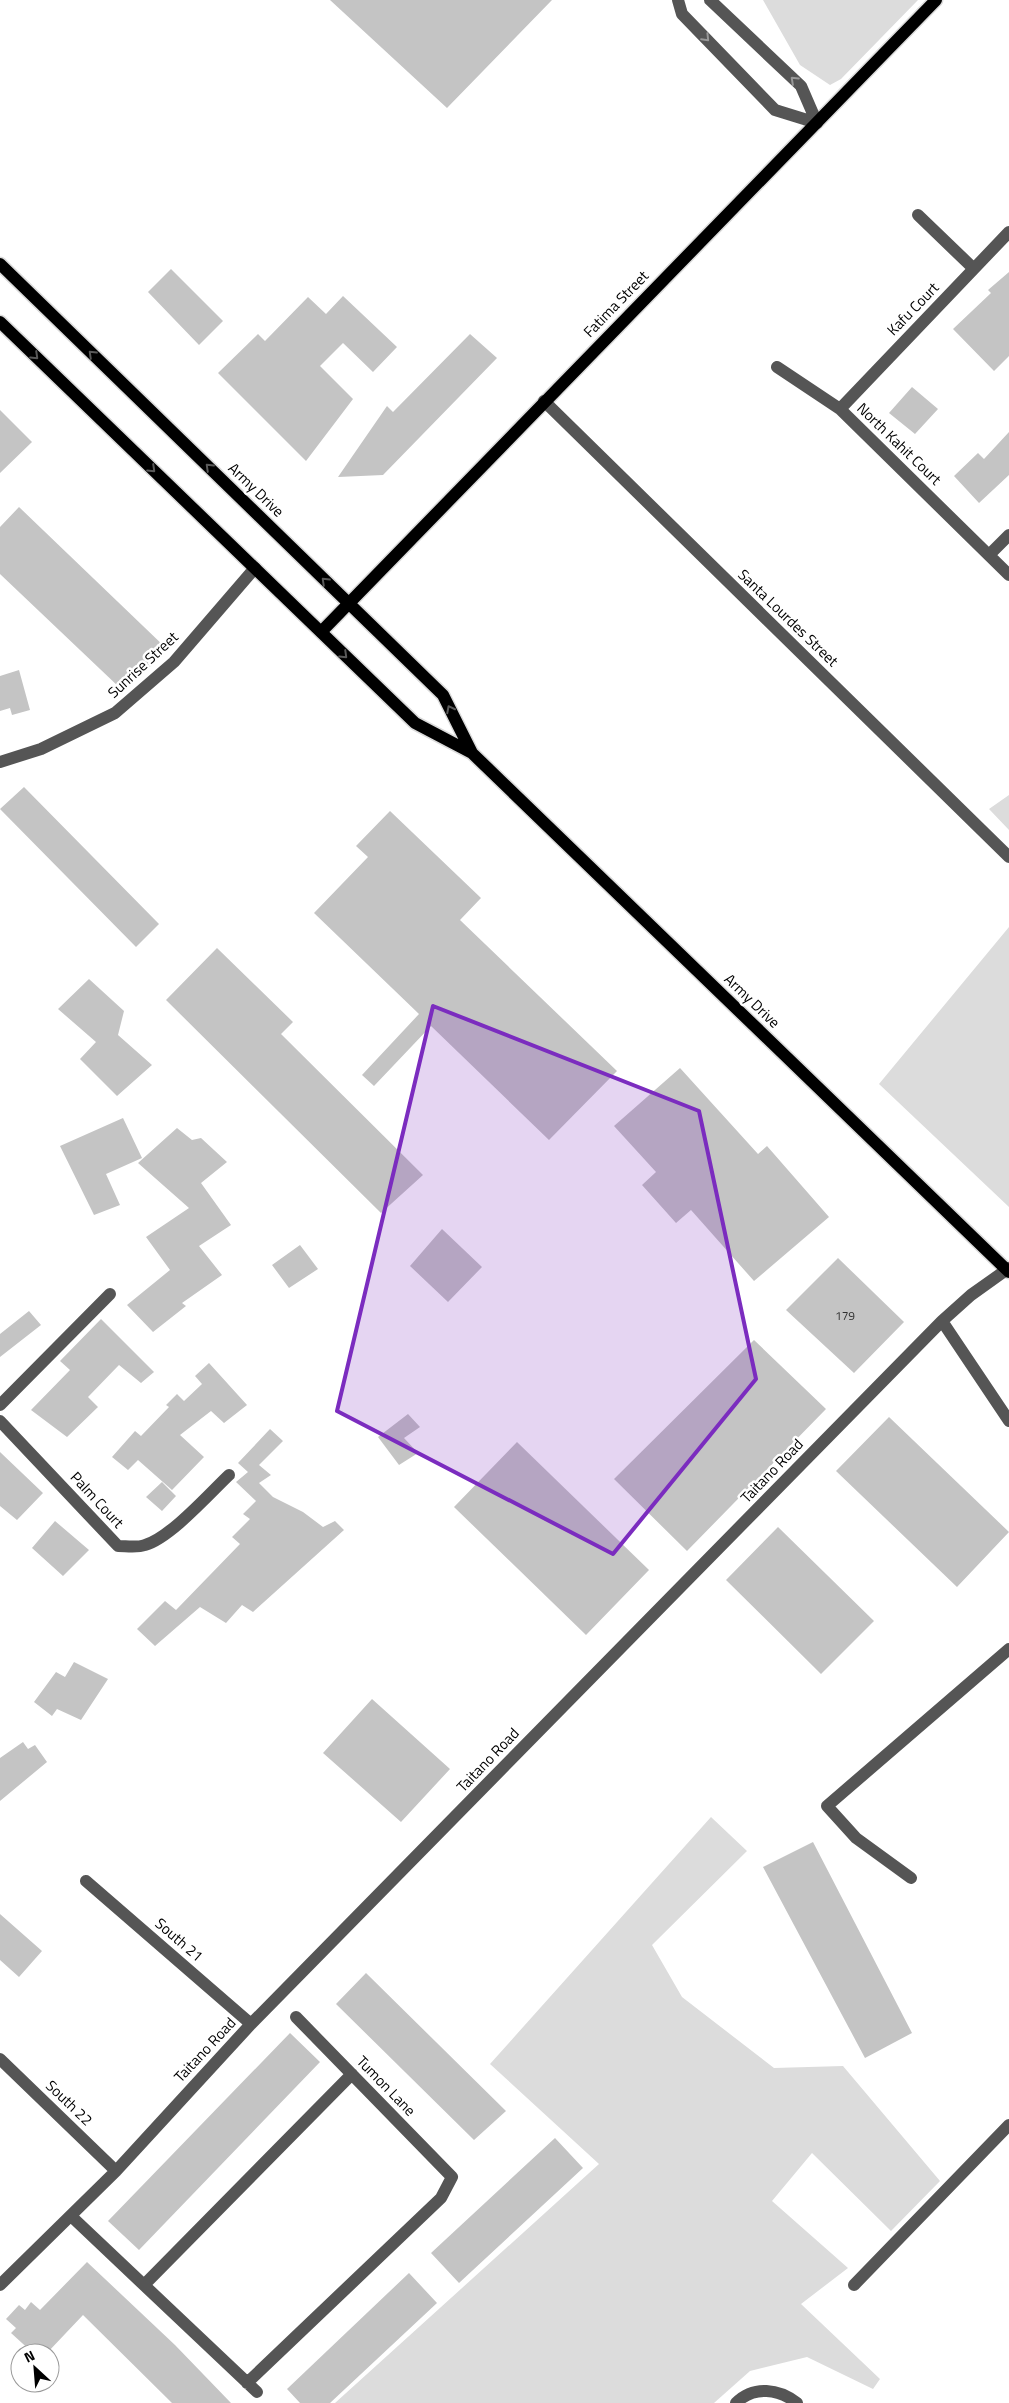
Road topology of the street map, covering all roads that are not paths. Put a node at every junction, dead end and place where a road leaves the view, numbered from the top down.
1 (678, 0) edge
2 (710, 0) edge
3 (936, 0) edge
4 (817, 122) junction
5 (918, 215) dead end
6 (1009, 232) edge
7 (0, 264) edge
8 (973, 268) junction
9 (0, 322) edge
10 (777, 367) dead end
11 (544, 401) junction
12 (840, 409) junction
13 (1009, 535) edge
14 (990, 554) junction
15 (255, 568) junction
16 (1009, 576) edge
17 (348, 603) junction
18 (321, 632) junction
19 (472, 753) junction
20 (0, 762) edge
21 (1009, 857) edge
22 (1008, 1270) edge
23 (110, 1294) dead end
24 (942, 1321) junction
25 (0, 1406) edge
26 (1009, 1420) edge
27 (0, 1421) edge
28 (229, 1475) dead end
29 (1009, 1649) edge
30 (911, 1878) dead end
31 (86, 1881) dead end
32 (296, 2018) dead end
33 (251, 2024) junction
34 (0, 2059) edge
35 (352, 2074) junction
36 (1009, 2125) edge
37 (116, 2172) junction
38 (71, 2216) junction
39 (0, 2285) edge
40 (144, 2285) junction
41 (854, 2285) dead end
42 (247, 2383) junction
43 (257, 2392) dead end
44 (736, 2403) edge
45 (798, 2403) edge

1 -> 4 street
4 -> 2 street
3 - 4 main road, Fatima Street
4 - 11 main road, Fatima Street
5 - 8 street
6 - 8 street, Kafu Court
17 -> 7 main road, Army Drive
8 - 12 street, Kafu Court
9 -> 15 main road, Army Drive
10 - 12 street, North Kahit Court
11 - 17 main road, Fatima Street
11 - 21 street, Santa Lourdes Street
12 - 14 street, North Kahit Court
13 - 14 street
14 - 16 street, North Kahit Court
15 - 18 main road, Army Drive
15 - 20 street, Sunrise Street
17 - 18 main road, Fatima Street
19 -> 17 main road, Army Drive
18 -> 19 main road, Army Drive
19 - 22 main road, Army Drive
22 - 24 street, Taitano Road
23 - 25 street
24 - 26 street
24 - 33 street, Taitano Road
27 - 28 street, Palm Court
29 - 30 street
31 - 33 street, South 21
32 - 35 street, Tumon Lane
33 - 37 street, Taitano Road
34 - 37 street, South 22
35 - 40 street
35 - 42 street, Tumon Lane
36 - 41 street
37 - 38 street, Taitano Road
38 - 39 street, Taitano Road
38 - 40 street
40 - 42 street
42 - 43 street
44 - 45 street

